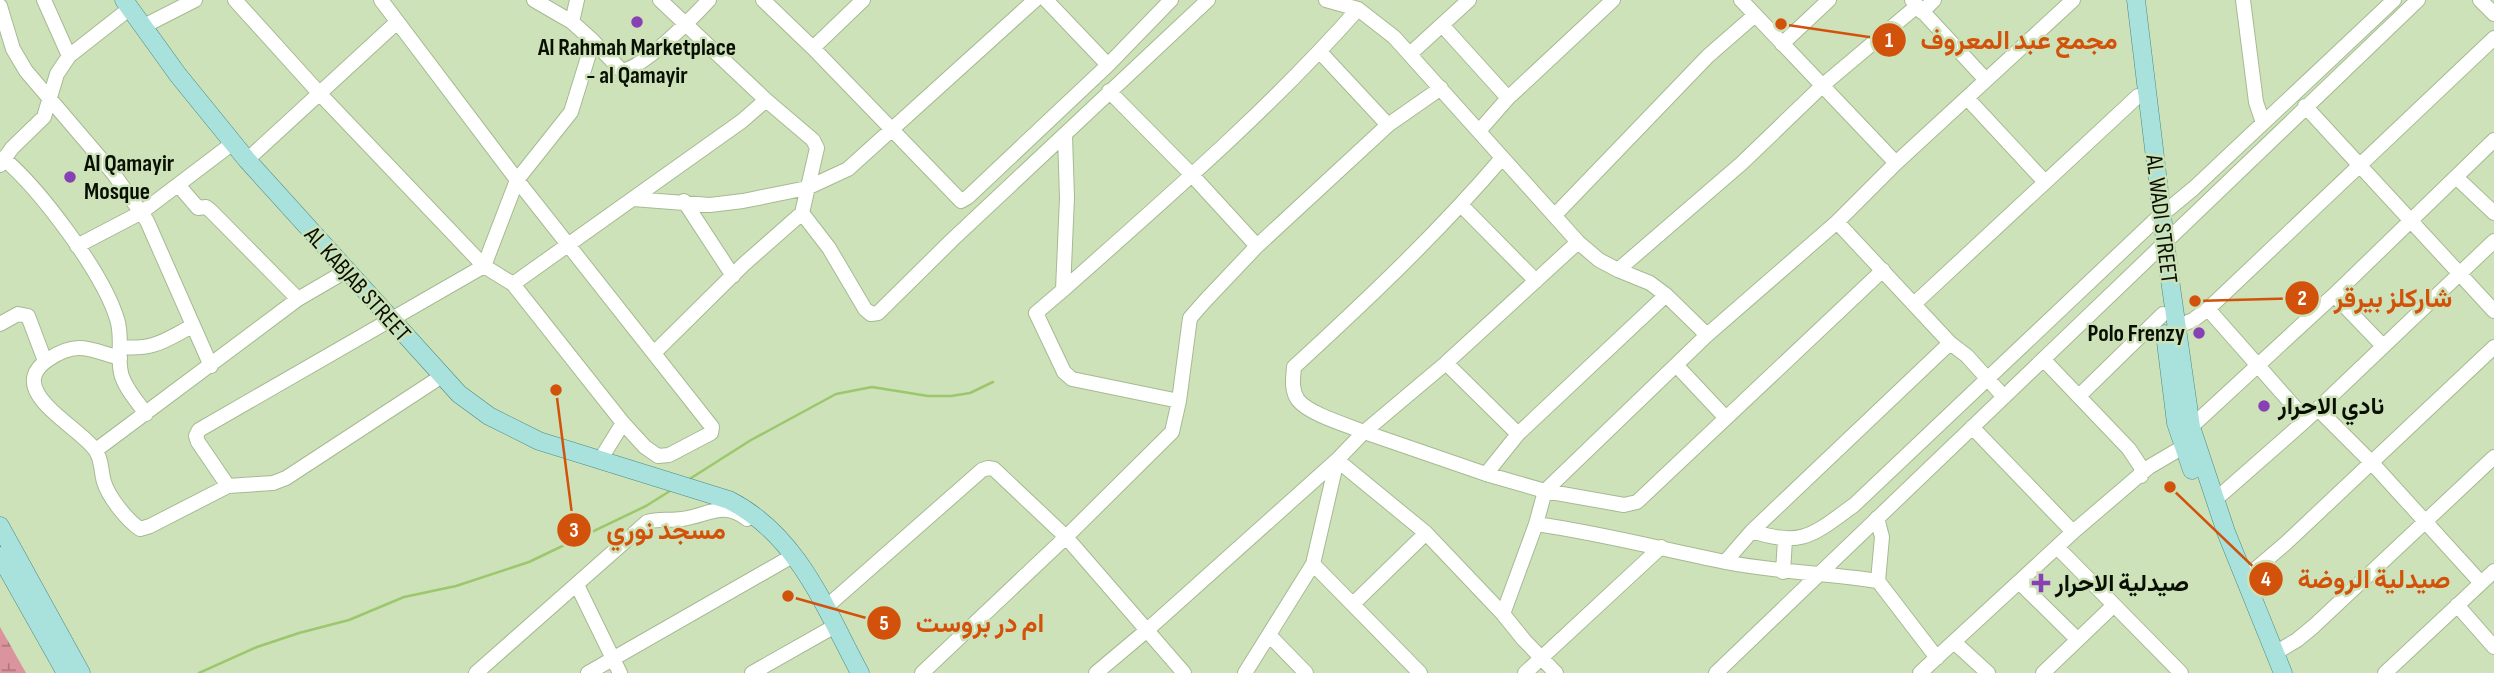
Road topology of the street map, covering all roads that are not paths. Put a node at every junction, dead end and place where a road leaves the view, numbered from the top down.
1 (44, 0) edge
2 (195, 0) edge
3 (235, 0) edge
4 (381, 0) edge
5 (534, 0) edge
6 (577, 0) edge
7 (660, 0) edge
8 (709, 0) edge
9 (763, 0) edge
10 (863, 0) edge
11 (1035, 0) edge
12 (1046, 0) edge
13 (1171, 0) edge
14 (1208, 0) edge
15 (1326, 0) edge
16 (1469, 0) edge
17 (1613, 0) edge
18 (1741, 0) edge
19 (1829, 0) edge
20 (1934, 0) edge
21 (2073, 0) edge
22 (2126, 0) edge
23 (2136, 0) edge
24 (2243, 0) edge
25 (2394, 0) edge
26 (2418, 0) edge
27 (2480, 0) edge
28 (127, 5) edge
29 (4, 6) edge
30 (1154, 6) edge
31 (1452, 6) edge
32 (1917, 6) edge
33 (1358, 9) junction
34 (2494, 14) edge
35 (1755, 15) junction
36 (572, 22) junction
37 (396, 23) junction
38 (1442, 25) junction
39 (685, 26) junction
40 (142, 27) junction
41 (2494, 38) edge
42 (593, 41) junction
43 (1782, 44) junction
44 (813, 48) junction
45 (1320, 52) junction
46 (1410, 54) junction
47 (69, 56) junction
48 (1108, 65) junction
49 (1986, 80) junction
50 (1823, 85) junction
51 (1440, 88) junction
52 (1110, 91) junction
53 (320, 94) junction
54 (2138, 96) junction
55 (1508, 98) junction
56 (1967, 98) junction
57 (49, 99) junction
58 (766, 100) junction
59 (2305, 106) junction
60 (2263, 123) junction
61 (1388, 125) junction
62 (892, 131) junction
63 (1479, 131) junction
64 (1065, 136) junction
65 (2494, 140) edge
66 (233, 143) junction
67 (1502, 158) junction
68 (247, 160) junction
69 (2, 162) edge
70 (1896, 163) junction
71 (2358, 166) junction
72 (1192, 175) junction
73 (2456, 177) junction
74 (517, 180) junction
75 (2045, 182) junction
76 (178, 186) junction
77 (807, 188) junction
78 (634, 199) junction
79 (684, 201) junction
80 (1461, 205) junction
81 (142, 212) junction
82 (802, 212) junction
83 (2494, 213) edge
84 (1555, 215) junction
85 (2157, 218) junction
86 (2411, 220) junction
87 (1837, 222) junction
88 (2494, 241) edge
89 (1577, 242) junction
90 (568, 245) junction
91 (77, 246) junction
92 (1257, 246) junction
93 (2161, 247) junction
94 (484, 266) junction
95 (1884, 270) junction
96 (346, 271) junction
97 (1618, 271) junction
98 (2460, 273) junction
99 (733, 276) junction
100 (1536, 281) junction
101 (513, 284) junction
102 (1063, 290) junction
103 (1667, 295) junction
104 (2333, 295) junction
105 (298, 299) junction
106 (1914, 304) junction
107 (2208, 309) junction
108 (2494, 311) edge
109 (2163, 314) junction
110 (391, 320) junction
111 (0, 324) edge
112 (192, 326) junction
113 (2176, 327) junction
114 (1707, 335) junction
115 (1950, 343) junction
116 (2383, 346) junction
117 (2494, 347) edge
118 (120, 352) junction
119 (654, 353) junction
120 (2043, 359) junction
121 (45, 361) junction
122 (1446, 363) junction
123 (2257, 365) junction
124 (211, 366) junction
125 (1677, 366) junction
126 (442, 376) junction
127 (1987, 379) junction
128 (2079, 396) junction
129 (2004, 397) junction
130 (1179, 401) junction
131 (2318, 409) junction
132 (146, 414) junction
133 (1725, 417) junction
134 (2306, 420) junction
135 (623, 423) junction
136 (1972, 427) junction
137 (2191, 427) junction
138 (1364, 432) junction
139 (1518, 434) junction
140 (1918, 446) junction
141 (96, 450) junction
142 (2185, 452) junction
143 (2494, 457) edge
144 (600, 460) junction
145 (1337, 460) junction
146 (1934, 463) junction
147 (2372, 463) junction
148 (1486, 474) junction
149 (2141, 476) junction
150 (228, 486) junction
151 (1545, 491) junction
152 (2215, 500) junction
153 (1877, 518) junction
154 (2424, 522) junction
155 (1536, 524) junction
156 (0, 526) edge
157 (1752, 531) junction
158 (2073, 532) junction
159 (1426, 533) junction
160 (1066, 537) junction
161 (1785, 539) junction
162 (1661, 547) junction
163 (2057, 547) junction
164 (0, 556) edge
165 (793, 559) junction
166 (1725, 562) junction
167 (1313, 565) junction
168 (2494, 571) edge
169 (1783, 572) junction
170 (1817, 575) junction
171 (2245, 578) junction
172 (1878, 581) junction
173 (2019, 582) junction
174 (2481, 583) junction
175 (577, 585) junction
176 (1353, 604) junction
177 (2114, 605) junction
178 (2457, 605) junction
179 (825, 608) junction
180 (1503, 614) junction
181 (835, 626) junction
182 (1146, 631) junction
183 (1270, 636) junction
184 (2077, 639) junction
185 (1954, 642) junction
186 (2493, 642) edge
187 (2275, 653) junction
188 (1542, 658) junction
189 (1937, 658) junction
190 (613, 659) junction
191 (2393, 670) edge
192 (66, 673) edge
193 (81, 673) edge
194 (476, 673) edge
195 (588, 673) edge
196 (620, 673) edge
197 (752, 673) edge
198 (860, 673) edge
199 (922, 673) edge
200 (1096, 673) edge
201 (1184, 673) edge
202 (1245, 673) edge
203 (1306, 673) edge
204 (1420, 673) edge
205 (1525, 673) edge
206 (1556, 673) edge
207 (1716, 673) edge
208 (1920, 673) edge
209 (1988, 673) edge
210 (2043, 673) edge
211 (2181, 673) edge
212 (2270, 673) edge
213 (2283, 673) edge

1 - 47 street
2 - 40 street
3 - 53 street
4 - 37 street
5 - 36 street
6 - 36 street
7 - 39 street
8 - 39 street
9 - 44 street
10 - 44 street
11 - 62 street
12 - 48 street
13 - 30 street
14 - 52 street
15 - 33 street
16 - 31 street
17 - 55 street
18 - 35 street
19 - 43 street
20 - 32 street
21 - 49 street
22 - 54 main road, AL WADI STREET
23 - 85 main road, AL WADI STREET
24 - 60 street
25 - 60 street
26 - 59 street
27 - 34 street
28 - 40 main road, AL KABJAB STREET
28 - 47 street
29 - 57 street
30 - 48 street
31 - 38 street
32 - 49 street
32 - 50 street
33 - 45 street
33 - 46 street
35 - 43 street
35 - 84 street
36 - 42 street
37 - 53 street
37 - 74 street
38 - 46 street
38 - 55 street
39 - 42 street
39 - 58 street
40 - 66 main road, AL KABJAB STREET
41 - 71 street
42 - 74 street
43 - 50 street
44 - 62 street
45 - 61 street
45 - 72 street
46 - 51 street
47 - 57 street
48 - 62 street
49 - 56 street
50 - 70 street
50 - 97 street
51 - 61 street
51 - 63 street
52 - 64 street
52 - 72 street
53 - 68 street
53 - 94 street
54 - 75 street
54 - 85 main road, AL WADI STREET
55 - 63 street
56 - 70 street
56 - 75 street
57 - 69 street
57 - 81 street
58 - 77 street
58 - 78 street
59 - 71 street
59 - 93 street
60 - 85 street
61 - 92 street
62 - 77 street
63 - 67 street
64 - 82 street
64 - 102 street
65 - 73 street
66 - 68 main road, AL KABJAB STREET
66 - 76 street
67 - 80 street
67 - 84 street
68 - 96 main road, AL KABJAB STREET
69 - 91 street
70 - 87 street
71 - 86 street
71 - 107 street
72 - 92 street
72 - 102 street
73 - 83 street
73 - 86 street
74 - 90 street
74 - 94 street
75 - 106 street
76 - 81 street
76 - 105 street
77 - 79 street
77 - 82 street
78 - 79 street
78 - 90 street
79 - 99 street
80 - 100 street
80 - 138 street
81 - 91 street
81 - 112 street
82 - 99 street
84 - 89 street
85 - 93 main road, AL WADI STREET
85 - 127 street
86 - 98 street
86 - 104 street
87 - 95 street
87 - 114 street
88 - 98 street
89 - 97 street
89 - 100 street
90 - 101 street
90 - 119 street
91 - 118 street
92 - 130 street
93 - 109 main road, AL WADI STREET
93 - 113 main road, AL WADI STREET
93 - 120 street
94 - 101 street
94 - 110 street
95 - 106 street
95 - 133 street
96 - 105 street
96 - 110 main road, AL KABJAB STREET
97 - 103 street
98 - 108 street
98 - 116 street
99 - 119 street
100 - 122 street
101 - 135 street
102 - 130 street
103 - 114 street
103 - 139 street
104 - 116 street
104 - 123 street
105 - 124 street
106 - 115 street
107 - 113 street
107 - 123 street
109 - 128 street
109 - 142 main road, AL WADI STREET
110 - 126 main road, AL KABJAB STREET
110 - 150 street
111 - 121 street
112 - 118 street
112 - 124 street
113 - 137 main road, AL WADI STREET
114 - 125 street
115 - 127 street
115 - 157 street
116 - 131 street
117 - 147 street
118 - 121 street
118 - 132 street
119 - 135 street
120 - 128 street
120 - 129 street
121 - 141 street
122 - 138 street
122 - 139 street
123 - 134 street
123 - 137 street
124 - 132 street
125 - 133 street
125 - 151 street
126 - 144 main road, AL KABJAB STREET
126 - 150 street
127 - 129 street
127 - 140 street
128 - 149 street
129 - 136 street
130 - 160 street
131 - 134 street
131 - 147 street
132 - 141 street
133 - 151 street
134 - 152 street
135 - 144 street
136 - 146 street
136 - 158 street
137 - 152 main road, AL WADI STREET
138 - 145 street
138 - 148 street
139 - 148 street
140 - 146 street
140 - 161 street
141 - 150 street
142 - 149 street
142 - 212 main road, AL WADI STREET
143 - 154 street
144 - 165 main road, AL KABJAB STREET
145 - 159 street
145 - 167 street
145 - 182 street
146 - 153 street
147 - 154 street
147 - 171 street
148 - 151 street
149 - 158 street
151 - 155 street
152 - 171 main road, AL WADI STREET
153 - 170 street
153 - 172 street
154 - 174 street
154 - 187 street
155 - 162 street
155 - 180 street
156 - 193 main road
157 - 161 street
157 - 166 street
158 - 163 street
159 - 176 street
159 - 180 street
160 - 179 street
160 - 182 street
160 - 199 street
161 - 169 street
162 - 166 street
162 - 188 street
163 - 173 street
163 - 177 street
164 - 192 main road
165 - 175 street
165 - 179 main road, AL KABJAB STREET
165 - 190 street
166 - 169 street
167 - 176 street
167 - 183 street
168 - 174 street
169 - 170 street
170 - 172 street
170 - 207 street
171 - 187 main road, AL WADI STREET
172 - 189 street
173 - 184 street
173 - 185 street
174 - 178 street
175 - 190 street
175 - 194 street
176 - 204 street
177 - 184 street
177 - 211 street
178 - 186 street
178 - 191 street
179 - 181 main road, AL KABJAB STREET
180 - 188 street
181 - 197 street
181 - 198 main road, AL KABJAB STREET
182 - 200 street
182 - 201 street
183 - 202 street
183 - 203 street
184 - 210 street
185 - 189 street
185 - 209 street
187 - 213 main road, AL WADI STREET
188 - 205 street
188 - 206 street
189 - 208 street
190 - 195 street
190 - 196 street

